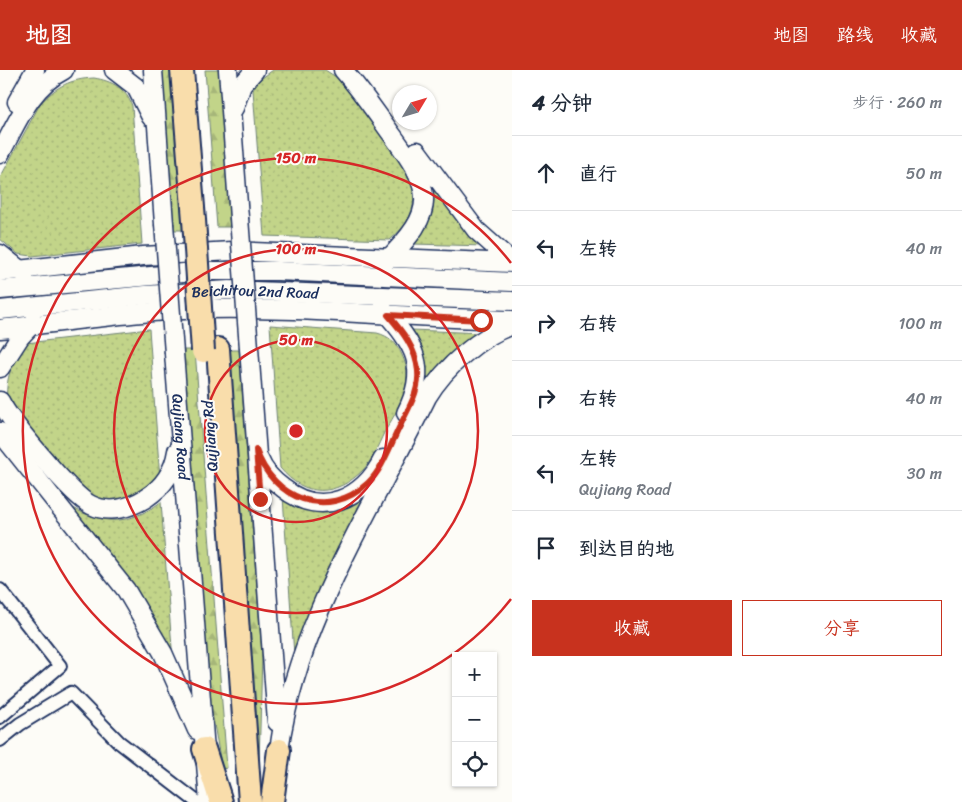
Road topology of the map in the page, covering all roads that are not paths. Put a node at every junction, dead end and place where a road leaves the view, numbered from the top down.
1 (34, 70) edge
2 (64, 70) edge
3 (114, 70) edge
4 (153, 70) edge
5 (182, 70) edge
6 (198, 70) edge
7 (228, 70) edge
8 (255, 70) edge
9 (343, 70) edge
10 (357, 70) edge
11 (232, 131) junction
12 (0, 133) edge
13 (158, 134) junction
14 (0, 154) edge
15 (201, 220) junction
16 (0, 254) edge
17 (390, 257) junction
18 (512, 263) edge
19 (19, 270) junction
20 (0, 272) edge
21 (354, 275) junction
22 (512, 282) edge
23 (58, 285) junction
24 (0, 290) edge
25 (352, 294) junction
26 (512, 301) edge
27 (66, 303) junction
28 (0, 310) edge
29 (388, 315) junction
30 (512, 320) edge
31 (512, 325) edge
32 (30, 326) junction
33 (0, 329) edge
34 (211, 350) junction
35 (0, 368) edge
36 (0, 401) edge
37 (0, 432) edge
38 (179, 434) junction
39 (256, 450) junction
40 (0, 590) edge
41 (0, 717) edge
42 (0, 740) edge
43 (204, 749) junction
44 (279, 750) junction
45 (197, 802) edge
46 (208, 802) edge
47 (221, 802) edge
48 (237, 802) edge
49 (250, 802) edge
50 (272, 802) edge
51 (283, 802) edge

1 - 12 main road
2 - 14 main road
3 - 13 main road
4 - 13 main road, Qujiang Road
5 - 15 highway, Qujiang Rd
6 - 15 highway, Qujiang Rd
7 - 11 main road
8 - 11 main road
9 - 17 main road
10 - 18 main road
11 - 39 main road, bridge
13 - 38 main road, Qujiang Road, bridge
15 - 34 highway, Qujiang Rd, bridge
16 - 19 main road
17 - 18 main road
17 - 19 main road
17 - 21 main road
19 - 20 main road
19 - 23 main road
21 - 22 main road, Beichitou 2nd Road
21 - 23 main road, Beichitou 2nd Road
23 - 24 main road, Beichitou 2nd Road
25 - 26 main road, Beichitou 2nd Road
25 - 27 main road, Beichitou 2nd Road
25 - 29 main road
27 - 28 main road, Beichitou 2nd Road
27 - 32 main road
29 - 30 main road
29 - 32 main road
29 - 39 main road
31 - 44 main road
32 - 33 main road
32 - 35 main road
34 - 48 highway, Qujiang Rd
34 - 49 highway, Qujiang Rd
36 - 38 main road
37 - 43 main road
38 - 43 main road, Qujiang Road
39 - 44 main road
40 - 41 street
42 - 45 street
43 - 46 main road, Qujiang Road
43 - 47 highway
44 - 50 highway
44 - 51 main road

